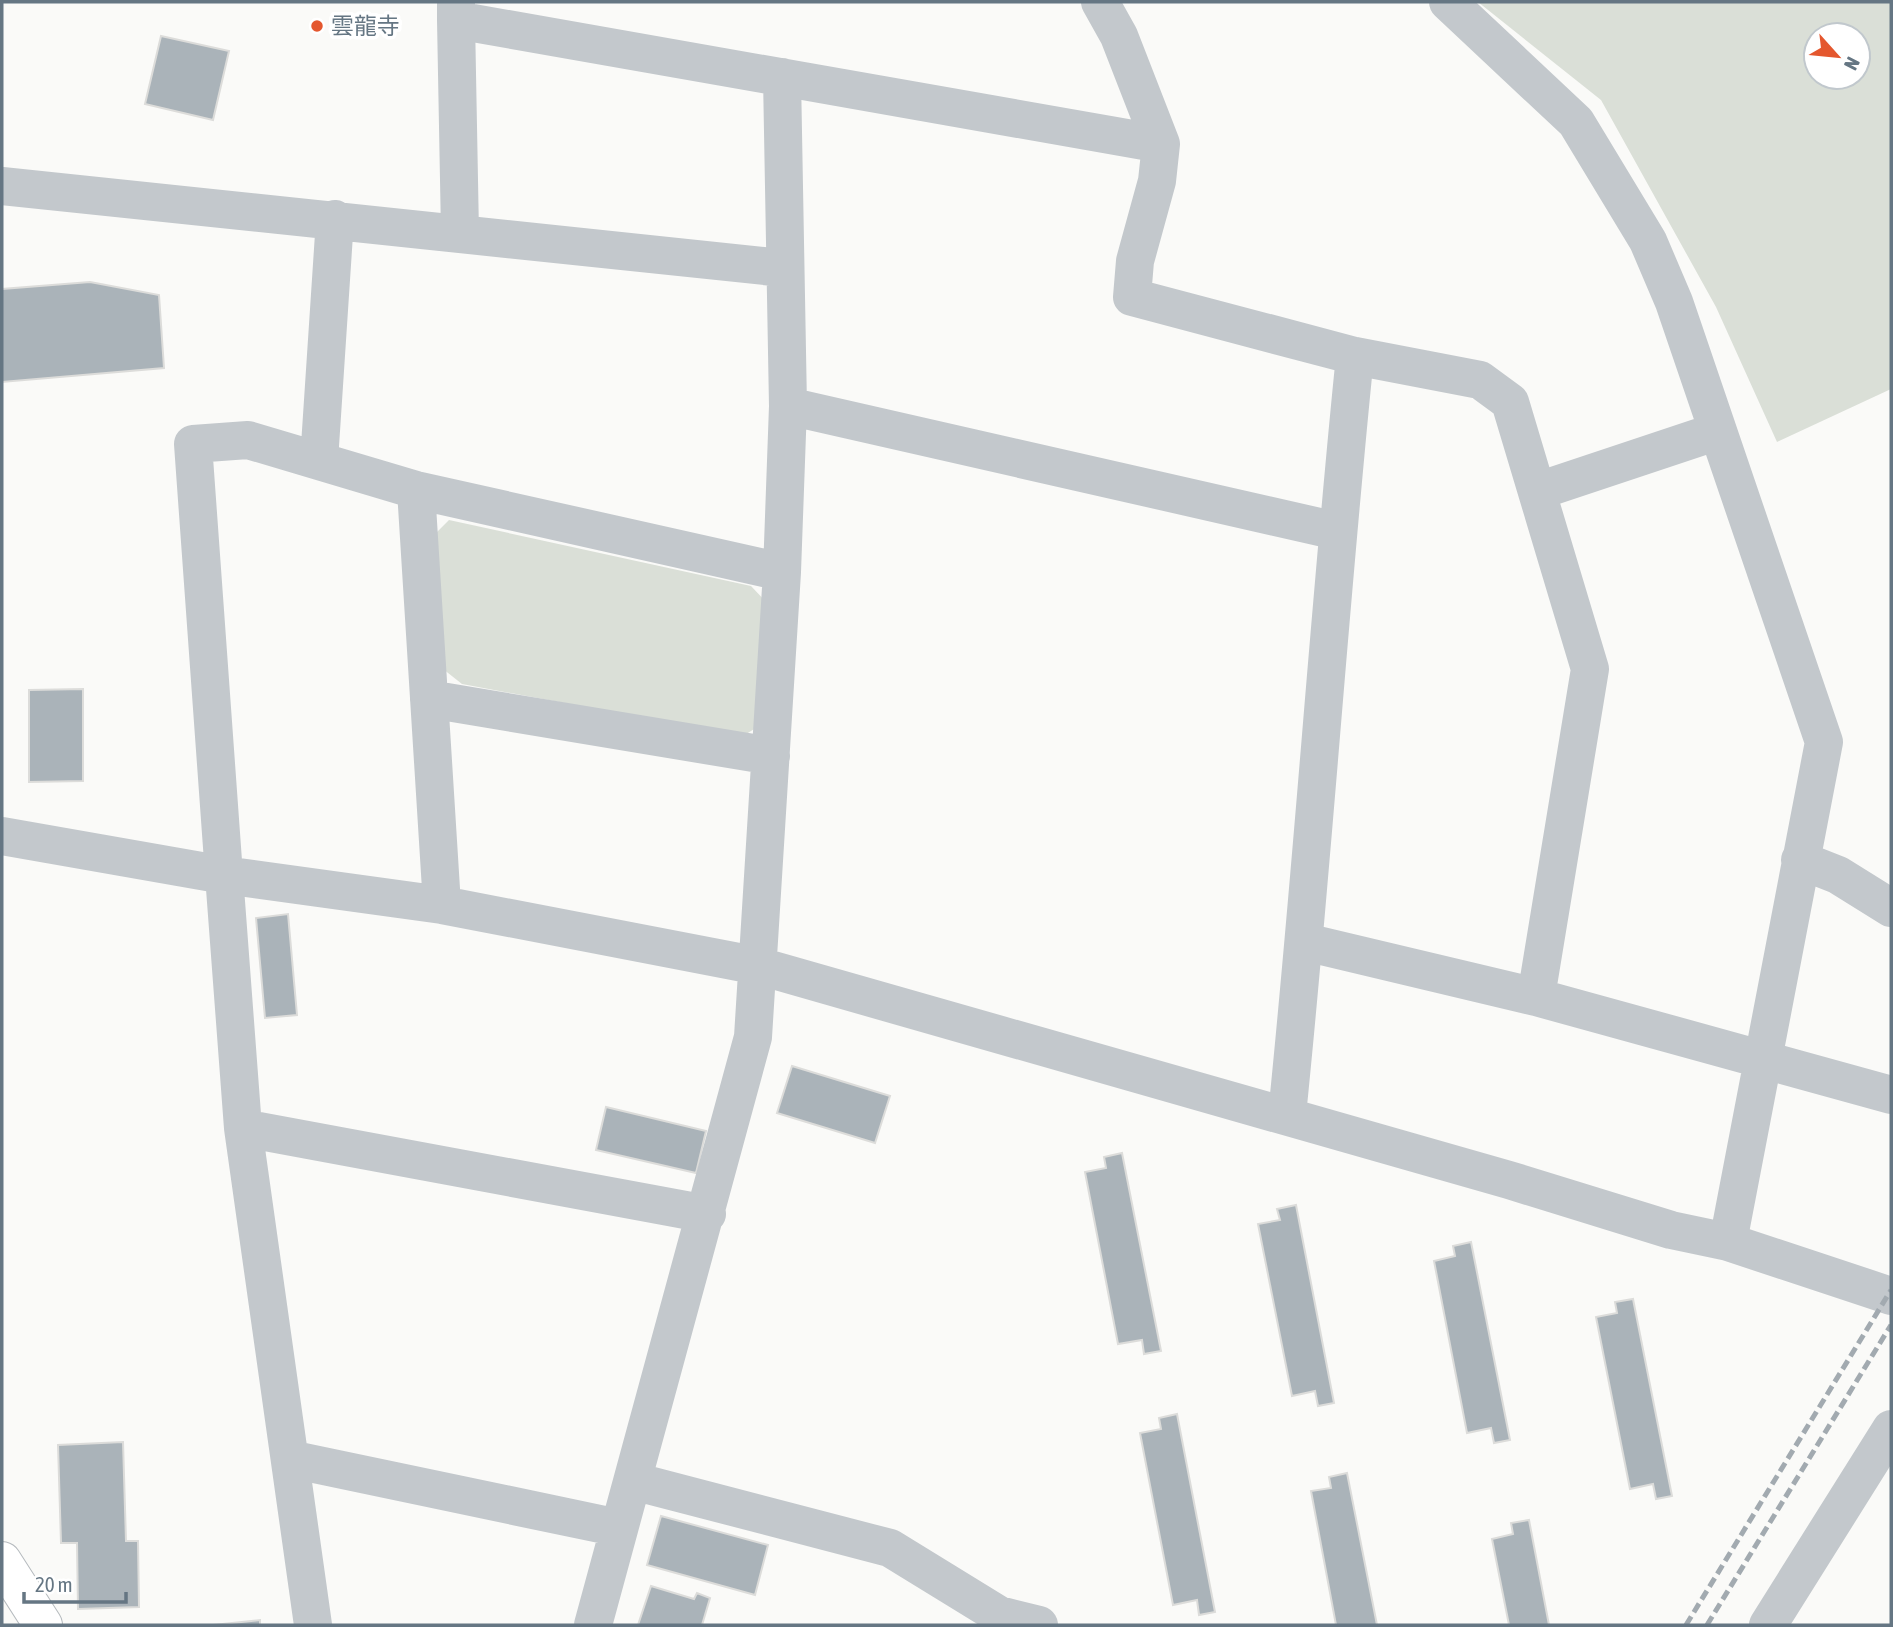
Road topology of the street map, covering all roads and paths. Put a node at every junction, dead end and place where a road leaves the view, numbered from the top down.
1 (1100, 2) edge
2 (1448, 2) edge
3 (456, 11) edge
4 (782, 77) junction
5 (1161, 144) junction
6 (2, 186) edge
7 (335, 219) junction
8 (460, 233) junction
9 (783, 268) junction
10 (1355, 356) junction
11 (788, 406) junction
12 (1718, 431) junction
13 (319, 461) junction
14 (416, 490) junction
15 (1538, 491) junction
16 (1337, 531) junction
17 (782, 572) junction
18 (429, 699) junction
19 (771, 756) junction
20 (2, 836) edge
21 (1800, 860) junction
22 (224, 875) junction
23 (442, 905) junction
24 (1891, 908) edge
25 (1305, 942) junction
26 (759, 966) junction
27 (1536, 998) junction
28 (1761, 1060) junction
29 (1891, 1095) edge
30 (1287, 1115) junction
31 (243, 1128) junction
32 (707, 1214) junction
33 (1728, 1242) junction
34 (1891, 1296) edge
35 (1891, 1429) edge
36 (290, 1459) junction
37 (633, 1481) junction
38 (619, 1528) junction
39 (2, 1561) edge
40 (35, 1620) edge
41 (998, 1620) edge
42 (313, 1625) edge
43 (593, 1625) edge
44 (1039, 1625) edge
45 (1768, 1625) edge

1 - 5 street
2 - 12 street
3 - 4 street
3 - 8 street
4 - 5 street
4 - 9 street
5 - 10 street
6 - 7 street
7 - 8 street
7 - 13 street
8 - 9 street
9 - 11 street
10 - 15 street
10 - 16 street
11 - 16 street
11 - 17 street
12 - 15 street
12 - 21 street
13 - 14 street
13 - 22 street
14 - 17 street
14 - 18 street
15 - 27 street
16 - 25 street
17 - 19 street
18 - 19 street
18 - 23 street
19 - 26 street
20 - 22 street
21 - 24 street
21 - 28 street
22 - 23 street
22 - 31 street
23 - 26 street
25 - 27 street
25 - 30 street
26 - 30 street
26 - 32 street
27 - 28 street
28 - 29 street
28 - 33 street
30 - 33 street
31 - 32 street
31 - 36 street
32 - 37 street
33 - 34 street
35 - 45 street
36 - 38 street
36 - 42 street
37 - 38 street
37 - 41 street
38 - 43 street
39 - 40 main road
41 - 44 street

